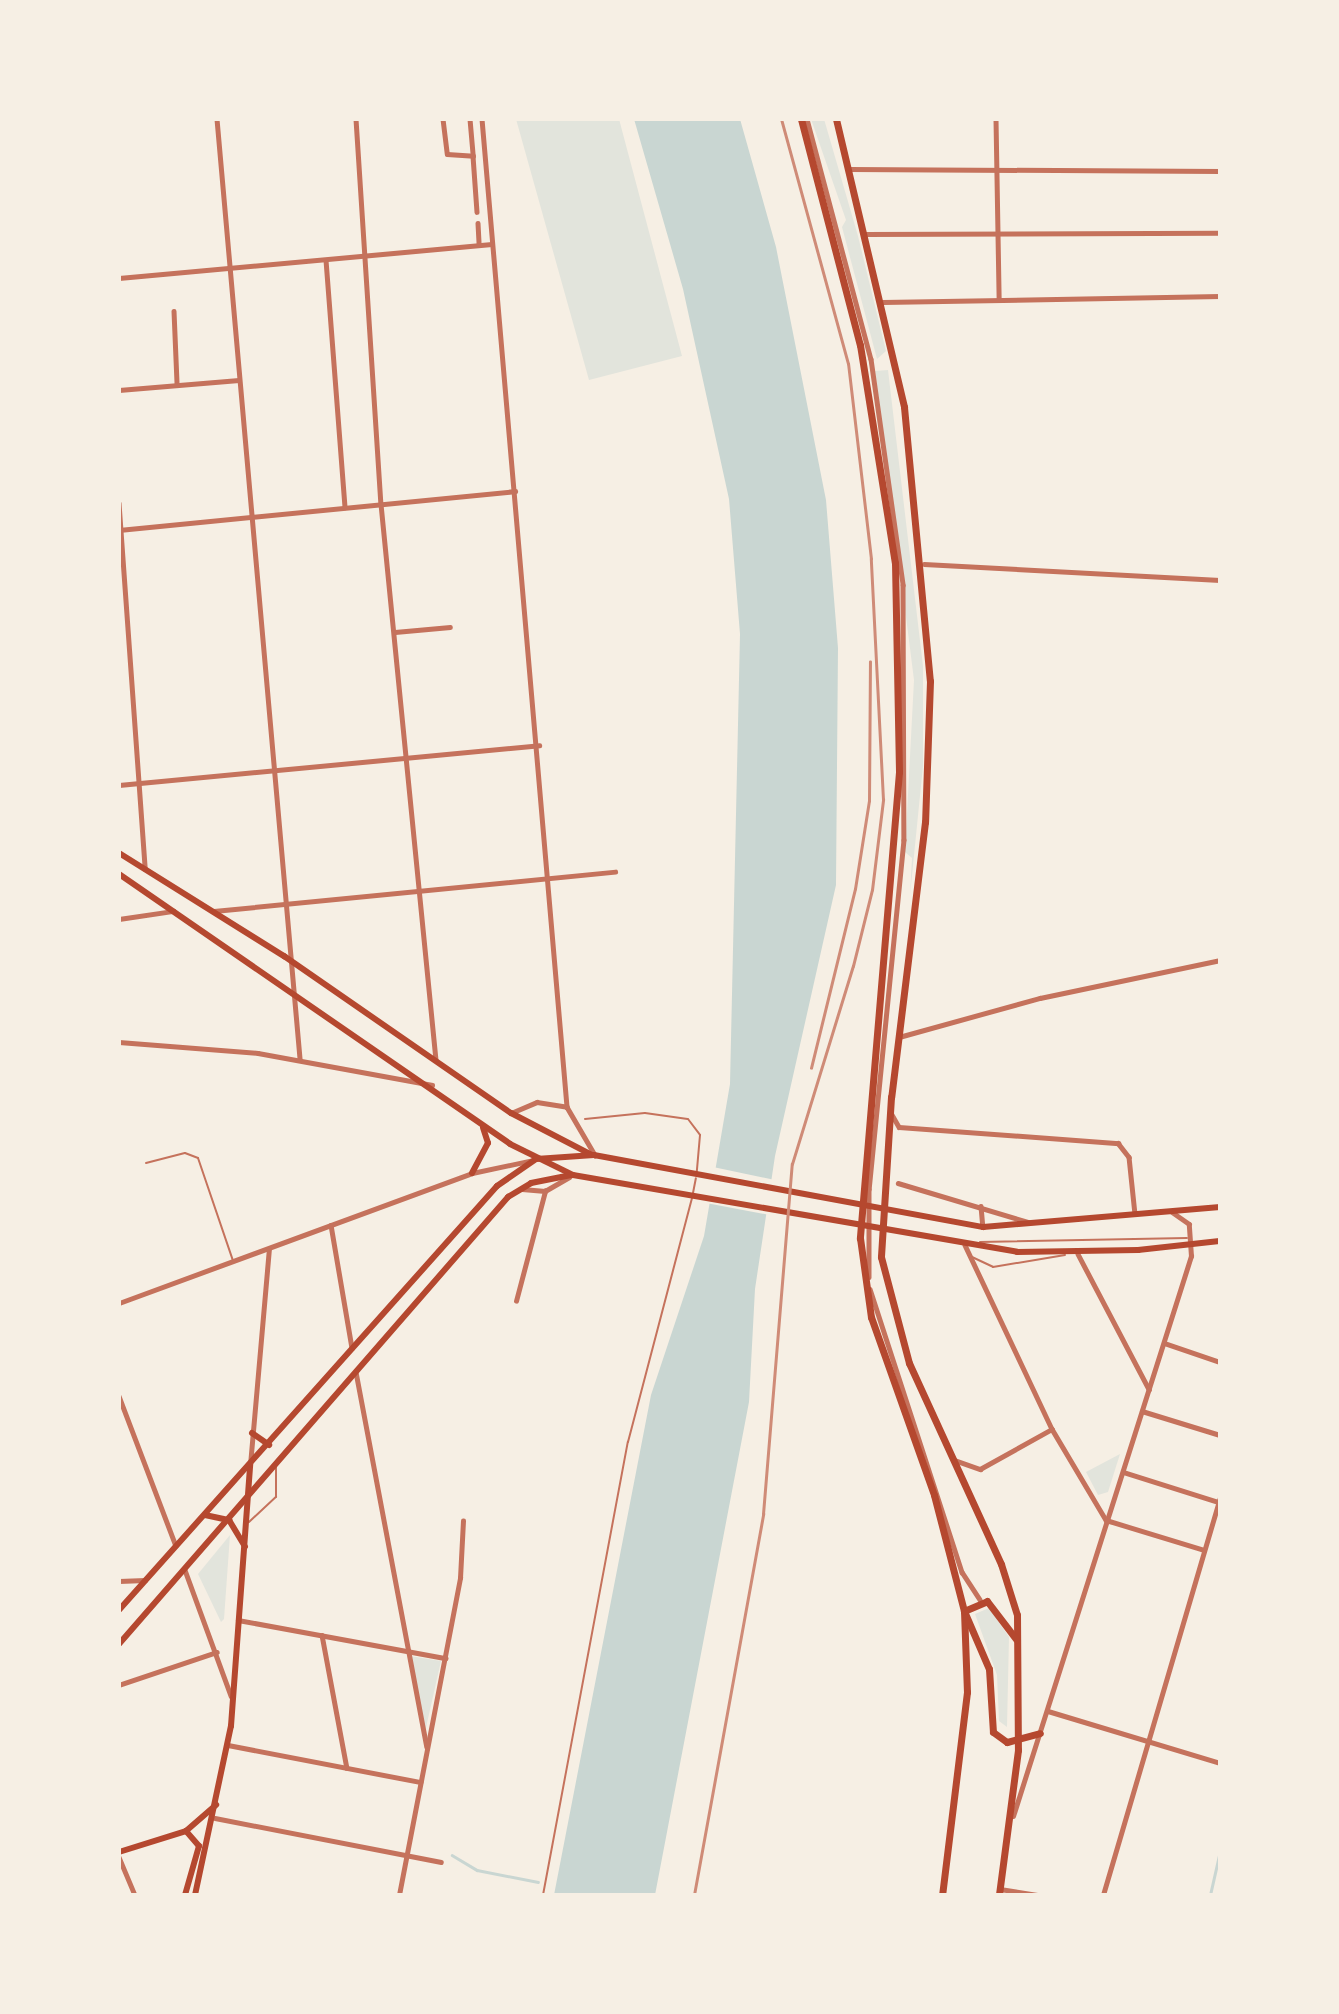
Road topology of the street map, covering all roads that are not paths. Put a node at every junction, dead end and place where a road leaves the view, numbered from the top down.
1 (218, 119) edge
2 (356, 119) edge
3 (443, 119) edge
4 (470, 119) edge
5 (482, 119) edge
6 (800, 119) edge
7 (807, 119) edge
8 (836, 119) edge
9 (996, 119) edge
10 (473, 156) junction
11 (850, 169) junction
12 (996, 169) junction
13 (1220, 172) edge
14 (477, 212) dead end
15 (478, 223) dead end
16 (1220, 233) edge
17 (866, 234) junction
18 (999, 234) junction
19 (491, 244) junction
20 (479, 245) junction
21 (363, 258) junction
22 (326, 260) junction
23 (230, 268) junction
24 (119, 278) edge
25 (1220, 296) edge
26 (999, 299) junction
27 (883, 302) junction
28 (174, 311) dead end
29 (240, 380) junction
30 (177, 384) junction
31 (119, 390) edge
32 (515, 491) junction
33 (119, 503) edge
34 (381, 503) junction
35 (345, 507) junction
36 (251, 515) junction
37 (120, 530) edge
38 (924, 564) junction
39 (1220, 580) edge
40 (450, 627) dead end
41 (395, 632) junction
42 (539, 746) junction
43 (407, 758) junction
44 (275, 770) junction
45 (142, 783) junction
46 (119, 785) edge
47 (119, 853) edge
48 (145, 870) junction
49 (615, 872) dead end
50 (119, 874) edge
51 (550, 878) junction
52 (419, 889) junction
53 (287, 903) junction
54 (173, 911) junction
55 (210, 912) junction
56 (119, 919) edge
57 (1220, 960) edge
58 (293, 964) junction
59 (295, 994) junction
60 (899, 1037) junction
61 (119, 1042) edge
62 (300, 1059) junction
63 (436, 1059) junction
64 (432, 1085) junction
65 (567, 1107) junction
66 (890, 1111) junction
67 (511, 1113) junction
68 (585, 1119) dead end
69 (478, 1121) junction
70 (595, 1156) junction
71 (536, 1160) junction
72 (146, 1163) dead end
73 (472, 1172) junction
74 (573, 1175) junction
75 (898, 1183) dead end
76 (518, 1189) junction
77 (545, 1191) junction
78 (980, 1205) junction
79 (1220, 1207) edge
80 (1172, 1212) junction
81 (1135, 1214) junction
82 (1033, 1223) junction
83 (331, 1225) junction
84 (983, 1227) junction
85 (1220, 1241) edge
86 (1192, 1242) junction
87 (965, 1245) junction
88 (269, 1249) junction
89 (1078, 1254) junction
90 (1065, 1255) junction
91 (971, 1257) junction
92 (233, 1262) junction
93 (516, 1301) dead end
94 (119, 1303) edge
95 (1164, 1343) junction
96 (352, 1352) junction
97 (1220, 1362) edge
98 (355, 1371) junction
99 (1149, 1389) junction
100 (119, 1396) edge
101 (1142, 1411) junction
102 (1052, 1429) junction
103 (252, 1433) junction
104 (1220, 1435) edge
105 (269, 1445) junction
106 (954, 1460) junction
107 (250, 1465) junction
108 (276, 1465) junction
109 (1123, 1472) junction
110 (248, 1498) junction
111 (1219, 1500) edge
112 (205, 1515) junction
113 (229, 1520) junction
114 (1106, 1520) junction
115 (463, 1521) dead end
116 (247, 1524) junction
117 (177, 1546) junction
118 (245, 1547) junction
119 (1204, 1550) junction
120 (185, 1570) junction
121 (146, 1580) junction
122 (119, 1581) edge
123 (980, 1600) junction
124 (119, 1609) edge
125 (964, 1611) junction
126 (238, 1619) junction
127 (323, 1635) junction
128 (119, 1644) edge
129 (1019, 1646) junction
130 (407, 1651) junction
131 (217, 1652) junction
132 (446, 1658) junction
133 (119, 1685) edge
134 (232, 1700) junction
135 (1048, 1711) junction
136 (1040, 1733) junction
137 (1146, 1738) junction
138 (1019, 1741) junction
139 (228, 1745) junction
140 (427, 1746) junction
141 (1220, 1763) edge
142 (347, 1768) junction
143 (420, 1782) junction
144 (218, 1804) junction
145 (1013, 1816) junction
146 (215, 1818) junction
147 (186, 1832) junction
148 (120, 1855) edge
149 (406, 1855) junction
150 (441, 1862) dead end
151 (1000, 1892) edge
152 (135, 1895) edge
153 (185, 1895) edge
154 (195, 1895) edge
155 (399, 1895) edge
156 (543, 1895) edge
157 (942, 1895) edge
158 (1039, 1895) edge
159 (1103, 1895) edge

1 - 23 street
2 - 21 street
3 - 10 street
4 - 10 street
5 - 19 street
6 - 125 highway
7 - 123 street
8 - 11 highway
9 - 12 street
10 - 14 street
11 - 12 street
11 - 17 highway
12 - 13 street
12 - 18 street
15 - 20 street
16 - 18 street
17 - 18 street
17 - 27 highway
18 - 26 street
19 - 20 street
19 - 32 street
20 - 21 street
21 - 22 street
21 - 34 street
22 - 23 street
22 - 35 street
23 - 24 street
23 - 29 street
25 - 26 street
26 - 27 street
27 - 38 highway
28 - 30 street
29 - 30 street
29 - 36 street
30 - 31 street
32 - 34 street
32 - 42 street
33 - 37 street
34 - 35 street
34 - 41 street
35 - 36 street
36 - 37 street
36 - 44 street
37 - 45 street
38 - 39 street
38 - 60 highway
40 - 41 street
41 - 43 street
42 - 43 street
42 - 51 street
43 - 44 street
43 - 52 street
44 - 45 street
44 - 53 street
45 - 46 street
45 - 48 street
47 - 48 main road
48 - 55 main road
49 - 51 street
50 - 54 main road
51 - 52 street
51 - 65 street
52 - 53 street
52 - 63 street
53 - 55 street
53 - 58 street
54 - 56 street
54 - 59 main road
55 - 58 main road
57 - 60 street
58 - 59 street
58 - 63 main road
59 - 62 street
59 - 64 main road
60 - 66 highway
61 - 62 street
62 - 64 street
63 - 67 main road
64 - 69 main road
65 - 67 street
65 - 70 street
66 - 81 street
66 - 106 highway
67 - 70 main road
68 - 156 lane
69 - 71 main road
69 - 73 main road
70 - 71 main road
70 - 84 main road
71 - 73 street
71 - 74 main road
71 - 96 main road
72 - 92 lane
73 - 83 street
74 - 76 main road
74 - 77 street
74 - 87 main road
75 - 78 street
76 - 77 street
76 - 98 main road
77 - 93 street
78 - 82 street
78 - 84 street
79 - 80 main road
80 - 81 main road
80 - 86 street
81 - 82 main road
82 - 84 main road
83 - 88 street
83 - 96 street
85 - 86 main road
86 - 87 lane
86 - 89 main road
86 - 95 street
87 - 90 main road
87 - 91 street
88 - 92 street
88 - 103 street
89 - 90 main road
89 - 99 street
90 - 91 lane
91 - 102 street
92 - 94 street
95 - 97 street
95 - 99 street
96 - 105 main road
98 - 108 main road
98 - 130 street
99 - 101 street
100 - 117 street
101 - 104 street
101 - 109 street
102 - 106 street
102 - 114 street
103 - 105 main road
103 - 107 street
105 - 107 main road
106 - 129 highway
107 - 110 main road
107 - 112 main road
108 - 110 main road
108 - 116 lane
109 - 111 street
109 - 114 street
110 - 113 main road
110 - 116 main road
111 - 119 street
112 - 113 main road
112 - 117 main road
113 - 118 main road
113 - 120 main road
114 - 119 street
114 - 135 street
115 - 132 street
116 - 118 main road
117 - 121 main road
118 - 126 main road
119 - 137 street
120 - 128 main road
120 - 131 street
121 - 122 street
121 - 124 main road
123 - 125 highway
123 - 129 highway
125 - 138 highway
125 - 157 highway
126 - 127 street
126 - 134 main road
127 - 130 street
127 - 142 street
129 - 138 highway
130 - 132 street
130 - 140 street
131 - 133 street
131 - 134 street
132 - 140 street
134 - 139 main road
135 - 136 street
135 - 137 street
136 - 138 highway
136 - 145 street
137 - 141 street
137 - 159 street
138 - 145 highway
139 - 142 street
139 - 144 main road
140 - 143 street
142 - 143 street
143 - 149 street
144 - 146 main road
144 - 147 main road
145 - 151 highway
146 - 149 street
146 - 154 main road
147 - 148 main road
147 - 153 main road
148 - 152 street
149 - 150 street
149 - 155 street
151 - 158 street

